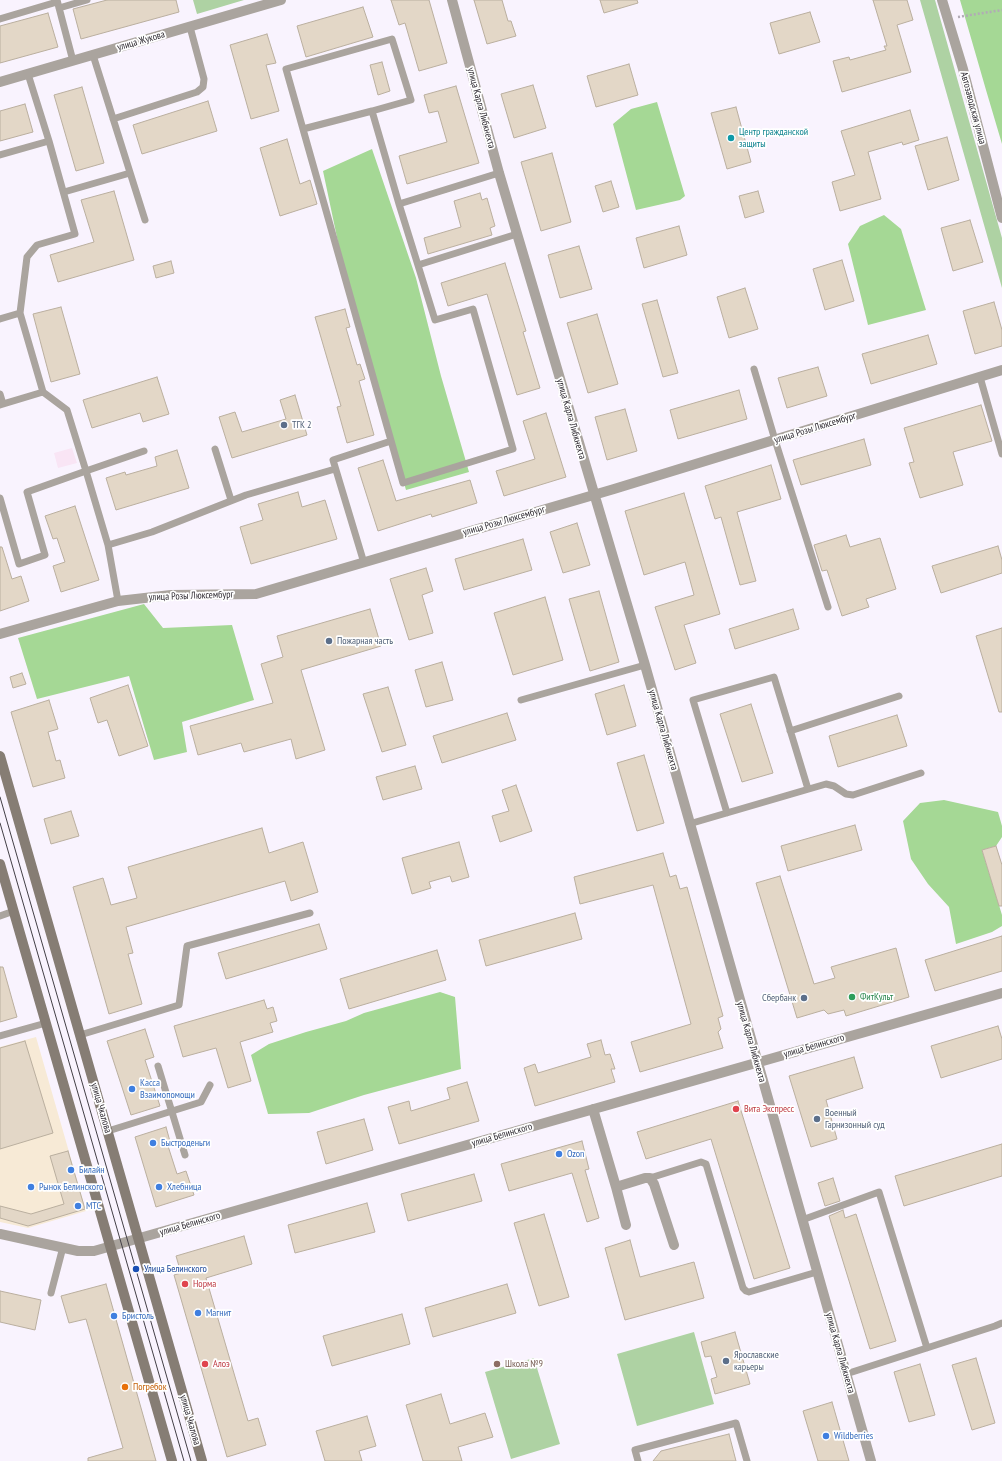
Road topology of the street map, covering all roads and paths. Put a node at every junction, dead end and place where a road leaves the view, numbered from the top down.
1 (87, 0) edge
2 (281, 0) edge
3 (452, 0) edge
4 (942, 0) edge
5 (58, 3) edge
6 (1002, 10) edge
7 (0, 19) edge
8 (948, 19) junction
9 (190, 27) junction
10 (93, 55) junction
11 (73, 61) junction
12 (28, 74) junction
13 (0, 82) edge
14 (372, 111) junction
15 (113, 119) junction
16 (303, 130) junction
17 (49, 141) junction
18 (0, 155) edge
19 (130, 173) junction
20 (499, 173) junction
21 (64, 192) junction
22 (399, 204) junction
23 (1002, 218) edge
24 (145, 220) dead end
25 (517, 234) junction
26 (418, 265) junction
27 (20, 313) junction
28 (0, 319) edge
29 (754, 369) dead end
30 (1002, 370) edge
31 (980, 377) junction
32 (43, 392) junction
33 (0, 394) edge
34 (2, 405) edge
35 (774, 440) junction
36 (391, 441) junction
37 (215, 449) dead end
38 (144, 451) dead end
39 (1002, 454) edge
40 (335, 469) junction
41 (86, 471) junction
42 (593, 495) junction
43 (0, 498) edge
44 (231, 500) junction
45 (108, 545) junction
46 (364, 562) junction
47 (118, 601) junction
48 (828, 607) dead end
49 (0, 634) edge
50 (645, 666) junction
51 (899, 696) dead end
52 (521, 700) dead end
53 (790, 731) junction
54 (0, 756) edge
55 (921, 773) dead end
56 (808, 789) junction
57 (727, 813) junction
58 (689, 824) junction
59 (1, 870) edge
60 (14, 911) junction
61 (310, 913) dead end
62 (0, 916) edge
63 (1002, 993) edge
64 (46, 1023) junction
65 (80, 1035) junction
66 (0, 1036) edge
67 (757, 1063) junction
68 (158, 1066) dead end
69 (210, 1085) dead end
70 (593, 1109) junction
71 (172, 1111) junction
72 (108, 1131) junction
73 (186, 1155) dead end
74 (650, 1178) junction
75 (616, 1187) junction
76 (802, 1220) junction
77 (626, 1225) dead end
78 (0, 1234) edge
79 (139, 1238) junction
80 (674, 1245) dead end
81 (63, 1247) junction
82 (110, 1247) junction
83 (817, 1272) junction
84 (51, 1293) dead end
85 (1002, 1323) edge
86 (927, 1348) junction
87 (846, 1374) junction
88 (172, 1461) edge
89 (202, 1461) edge
90 (638, 1461) edge
91 (747, 1461) edge
92 (871, 1461) edge

1 - 5 lane
2 - 9 street, улица Жукова
3 - 20 street, улица Карла Либкнехта
4 - 8 street, Автозаводская улица
5 - 7 lane
5 - 11 lane
6 - 8 path
8 - 23 street, Автозаводская улица
9 - 10 street, улица Жукова
9 - 15 lane
10 - 11 street, улица Жукова
10 - 15 lane
11 - 12 street, улица Жукова
12 - 13 street, улица Жукова
12 - 17 lane
14 - 16 lane
14 - 16 lane
14 - 22 lane
15 - 19 lane
16 - 36 lane
17 - 18 lane
17 - 21 lane
19 - 21 lane
19 - 24 lane
20 - 22 lane
20 - 25 street, улица Карла Либкнехта
21 - 27 lane
22 - 26 lane
25 - 26 lane
25 - 42 street, улица Карла Либкнехта
26 - 36 lane
27 - 28 lane
27 - 32 lane
29 - 35 lane
30 - 31 street, улица Розы Люксембург
31 - 35 street, улица Розы Люксембург
31 - 39 lane
32 - 34 lane
32 - 41 lane
33 - 34 lane
35 - 42 street, улица Розы Люксембург
35 - 48 lane
36 - 40 lane
37 - 44 lane
38 - 41 lane
40 - 44 lane
40 - 46 lane
41 - 43 lane
41 - 45 lane
42 - 46 street, улица Розы Люксембург
42 - 50 street, улица Карла Либкнехта
44 - 45 lane
45 - 47 lane
46 - 47 street, улица Розы Люксембург
47 - 49 street, улица Розы Люксембург
50 - 52 lane
50 - 58 street, улица Карла Либкнехта
51 - 53 lane
53 - 56 lane
53 - 57 lane
54 - 65 main road, улица Чкалова
55 - 56 lane
56 - 57 lane
57 - 58 lane
58 - 67 street, улица Карла Либкнехта
59 - 60 main road
60 - 62 lane
60 - 64 main road
61 - 65 lane
63 - 67 street, улица Белинского
64 - 66 lane
64 - 82 main road
65 - 72 main road, улица Чкалова
67 - 70 street, улица Белинского
67 - 76 street, улица Карла Либкнехта
68 - 71 lane
69 - 71 lane
70 - 75 street
70 - 79 street, улица Белинского
71 - 72 lane
71 - 73 lane
72 - 79 main road, улица Чкалова
74 - 75 street
74 - 80 street
74 - 83 lane
75 - 77 street
76 - 83 street, улица Карла Либкнехта
76 - 86 lane
78 - 81 street, улица Белинского
79 - 82 street, улица Белинского
79 - 89 main road, улица Чкалова
81 - 82 street, улица Белинского
81 - 84 lane
82 - 88 main road
83 - 87 street, улица Карла Либкнехта
85 - 86 lane
86 - 87 lane
87 - 92 street, улица Карла Либкнехта
90 - 91 lane

